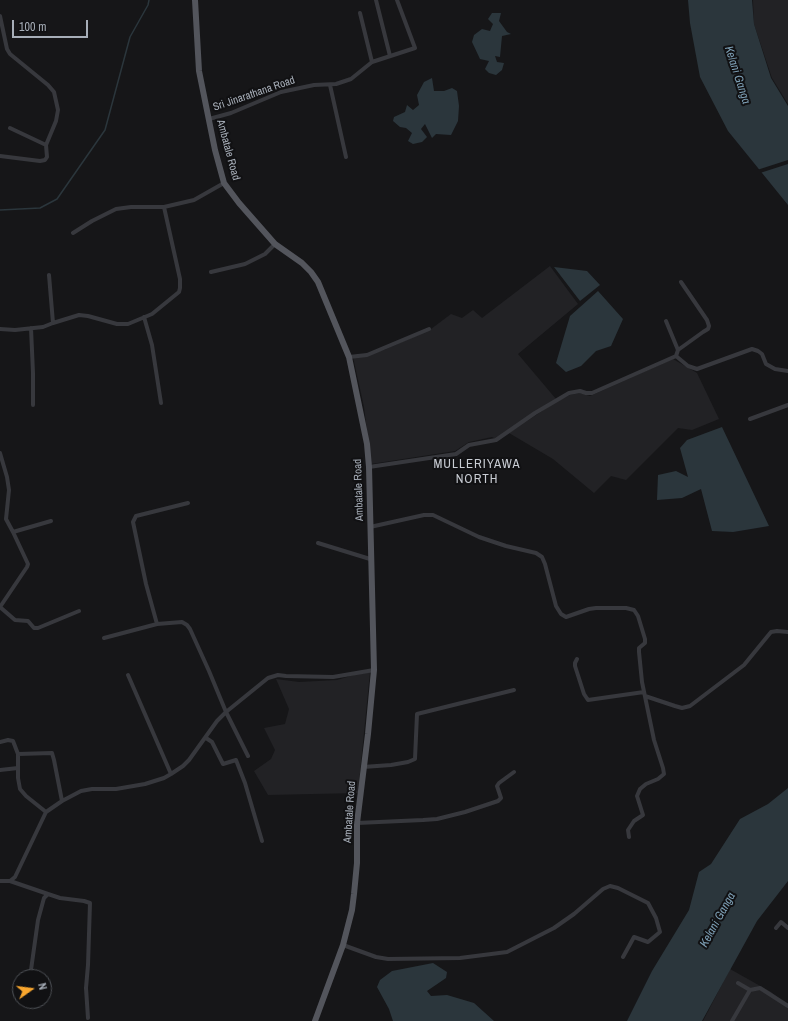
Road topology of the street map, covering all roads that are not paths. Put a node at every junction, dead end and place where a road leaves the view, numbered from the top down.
1 (195, 0) edge
2 (376, 0) edge
3 (397, 0) edge
4 (360, 13) dead end
5 (0, 16) edge
6 (390, 56) junction
7 (372, 62) junction
8 (330, 85) junction
9 (209, 119) junction
10 (10, 128) dead end
11 (46, 145) junction
12 (0, 156) edge
13 (346, 157) dead end
14 (224, 183) junction
15 (164, 207) junction
16 (73, 233) dead end
17 (275, 244) junction
18 (211, 272) dead end
19 (49, 275) dead end
20 (681, 282) dead end
21 (144, 317) junction
22 (666, 321) dead end
23 (53, 322) junction
24 (31, 328) junction
25 (0, 329) edge
26 (429, 329) dead end
27 (678, 350) junction
28 (676, 356) junction
29 (349, 357) junction
30 (788, 371) edge
31 (161, 403) dead end
32 (33, 405) dead end
33 (788, 405) edge
34 (750, 419) dead end
35 (0, 453) edge
36 (369, 467) junction
37 (188, 503) dead end
38 (0, 519) edge
39 (6, 519) junction
40 (51, 521) dead end
41 (370, 527) junction
42 (13, 532) junction
43 (318, 543) dead end
44 (370, 559) junction
45 (0, 607) edge
46 (79, 611) dead end
47 (156, 624) junction
48 (788, 632) edge
49 (104, 638) dead end
50 (577, 659) dead end
51 (374, 670) junction
52 (128, 675) dead end
53 (514, 690) dead end
54 (644, 694) junction
55 (226, 712) junction
56 (206, 738) junction
57 (0, 742) edge
58 (18, 754) junction
59 (248, 756) dead end
60 (363, 766) junction
61 (18, 768) junction
62 (0, 770) edge
63 (514, 772) dead end
64 (171, 774) junction
65 (62, 801) junction
66 (46, 812) junction
67 (357, 823) junction
68 (629, 837) dead end
69 (262, 841) dead end
70 (0, 881) edge
71 (10, 881) junction
72 (48, 894) junction
73 (776, 928) dead end
74 (788, 928) edge
75 (343, 945) junction
76 (623, 957) dead end
77 (31, 969) edge
78 (738, 983) dead end
79 (750, 990) junction
80 (788, 1006) edge
81 (88, 1018) dead end
82 (315, 1021) edge
83 (732, 1021) edge

1 - 9 main road, Ambatale Road
2 - 6 street
3 - 6 street, Sri Jinarathana Road
4 - 7 street
5 - 11 street
6 - 7 street, Sri Jinarathana Road
7 - 8 street, Sri Jinarathana Road
8 - 9 street, Sri Jinarathana Road
8 - 13 street
9 - 14 main road, Ambatale Road
10 - 11 street
11 - 12 street
14 - 15 street
14 - 17 main road, Ambatale Road
15 - 16 street
15 - 21 street
17 - 18 street
17 - 29 main road, Ambatale Road
19 - 23 street
20 - 27 street
21 - 23 street
21 - 31 street
22 - 27 street
23 - 24 street
24 - 25 street
24 - 32 street
26 - 29 street
27 - 28 street
28 - 30 street
28 - 36 street
29 - 36 main road, Ambatale Road
33 - 34 street
35 - 39 street
36 - 41 main road, Ambatale Road
37 - 47 street
38 - 39 street
39 - 42 street
40 - 42 street
41 - 44 main road, Ambatale Road
41 - 54 street
42 - 45 street
43 - 44 street
44 - 51 main road, Ambatale Road
45 - 46 street
47 - 49 street
47 - 55 street
48 - 54 street
50 - 54 street
51 - 55 street
51 - 60 main road, Ambatale Road
52 - 64 street
53 - 60 street
54 - 68 street
55 - 56 street
55 - 59 street
56 - 64 street
56 - 69 street
57 - 58 street
58 - 61 street
58 - 65 street
60 - 67 main road, Ambatale Road
61 - 62 street
61 - 66 street
63 - 67 street
64 - 65 street
65 - 66 street
66 - 71 street
67 - 75 main road, Ambatale Road
70 - 71 street
71 - 72 street
72 - 77 street
72 - 81 street
73 - 74 street
75 - 76 street
75 - 82 main road, Ambatale Road
78 - 79 street
79 - 80 street
79 - 83 street

